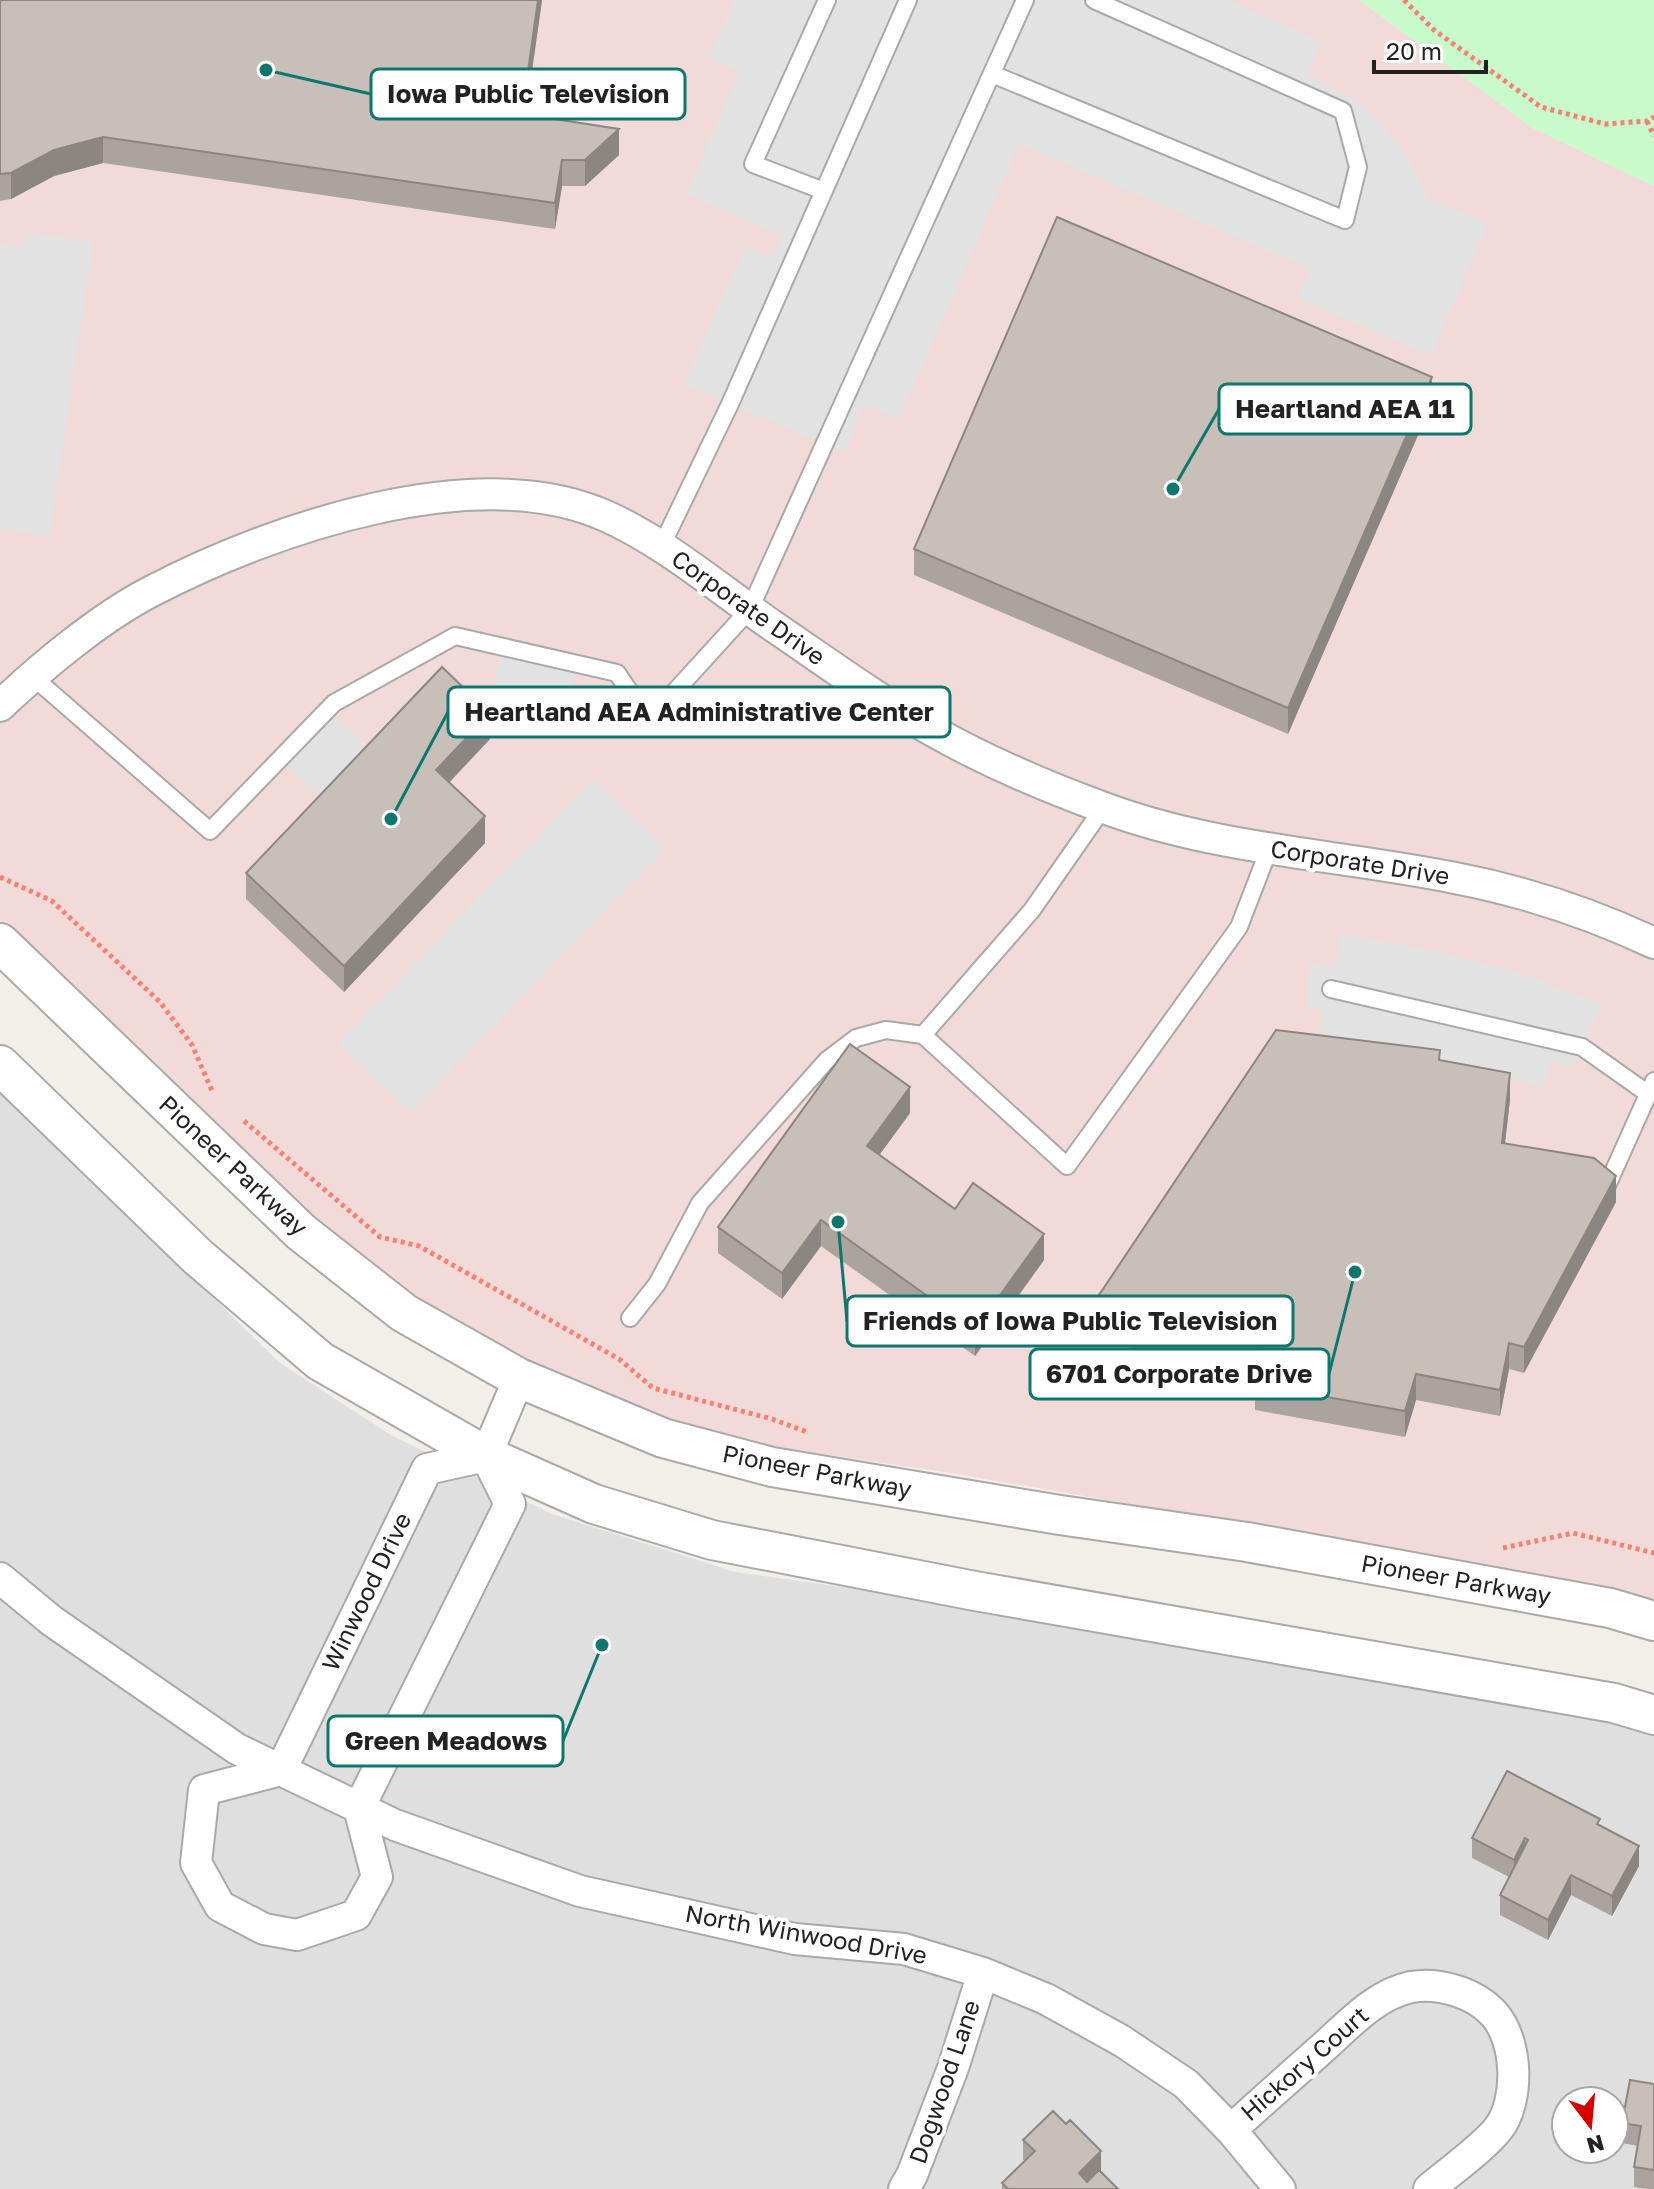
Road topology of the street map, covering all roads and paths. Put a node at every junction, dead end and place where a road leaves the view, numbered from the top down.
1 (827, 0) edge
2 (908, 0) edge
3 (1025, 0) edge
4 (1094, 0) edge
5 (1404, 0) edge
6 (992, 74) junction
7 (1654, 117) edge
8 (1647, 121) junction
9 (1654, 136) edge
10 (824, 191) junction
11 (661, 547) junction
12 (750, 609) junction
13 (32, 676) junction
14 (0, 706) edge
15 (1103, 808) junction
16 (1269, 849) junction
17 (0, 877) edge
18 (0, 943) edge
19 (1654, 943) edge
20 (1331, 989) dead end
21 (923, 1035) junction
22 (0, 1065) edge
23 (1651, 1087) edge
24 (214, 1094) dead end
25 (237, 1115) dead end
26 (1606, 1188) edge
27 (630, 1318) dead end
28 (519, 1378) junction
29 (820, 1437) dead end
30 (486, 1456) junction
31 (1500, 1548) dead end
32 (1654, 1553) edge
33 (0, 1578) edge
34 (1654, 1621) edge
35 (1654, 1715) edge
36 (281, 1770) junction
37 (359, 1808) junction
38 (983, 1973) junction
39 (1231, 2130) junction
40 (904, 2189) edge
41 (1280, 2189) edge
42 (1429, 2189) edge

1 - 10 lane
2 - 10 lane
3 - 6 lane
4 - 6 lane
5 - 8 path
6 - 12 lane
7 - 8 path
8 - 9 path
10 - 11 lane
11 - 12 street, Corporate Drive
11 - 13 street, Corporate Drive
12 - 13 lane
12 - 15 street, Corporate Drive
13 - 14 street, Corporate Drive
15 - 16 street, Corporate Drive
15 - 21 lane
16 - 19 street, Corporate Drive
16 - 21 lane
17 - 24 path
18 - 28 street, Pioneer Parkway
20 - 23 lane
21 - 27 lane
22 - 30 street
23 - 26 lane
25 - 29 path
28 - 30 street
28 - 34 street, Pioneer Parkway
30 - 35 street
30 - 36 street, Winwood Drive
30 - 37 street
31 - 32 path
33 - 36 street, North Winwood Drive
36 - 37 street, North Winwood Drive
36 - 37 street
37 - 38 street, North Winwood Drive
38 - 39 street, North Winwood Drive
38 - 40 street, Dogwood Lane
39 - 41 street, North Winwood Drive
39 - 42 street, Hickory Court

